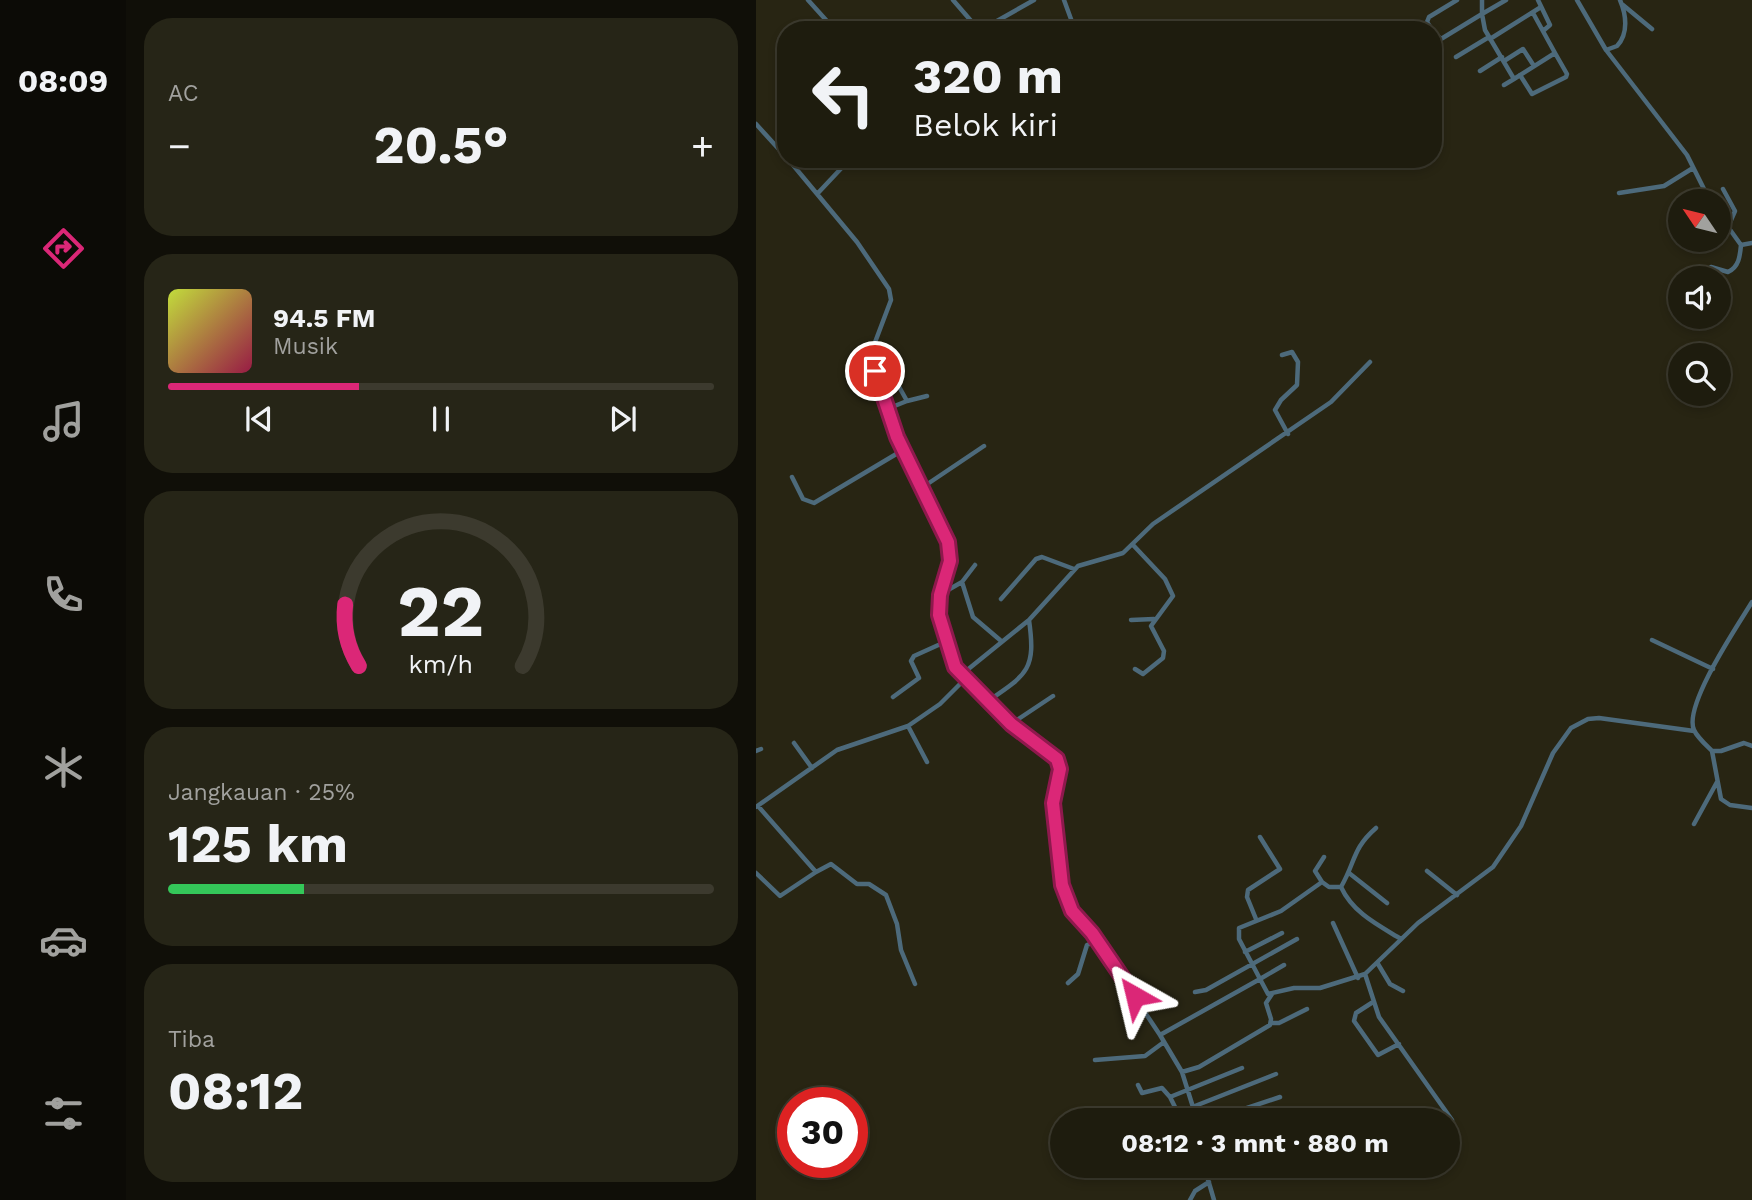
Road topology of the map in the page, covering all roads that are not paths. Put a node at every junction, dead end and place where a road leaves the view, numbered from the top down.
1 (808, 0) edge
2 (953, 0) edge
3 (1034, 0) edge
4 (1064, 0) edge
5 (1457, 0) edge
6 (1482, 0) edge
7 (1506, 0) edge
8 (1538, 0) edge
9 (1577, 0) edge
10 (1621, 2) edge
11 (1541, 6) junction
12 (1533, 13) junction
13 (1482, 14) junction
14 (827, 21) edge
15 (972, 21) edge
16 (996, 21) edge
17 (1072, 21) edge
18 (1427, 21) edge
19 (1652, 29) dead end
20 (1543, 32) junction
21 (1442, 38) edge
22 (1490, 38) junction
23 (1606, 50) junction
24 (1555, 53) junction
25 (1456, 57) dead end
26 (1503, 59) junction
27 (1534, 66) junction
28 (1480, 71) dead end
29 (1520, 75) junction
30 (1514, 79) junction
31 (1504, 85) dead end
32 (756, 124) edge
33 (777, 146) edge
34 (796, 168) edge
35 (842, 168) edge
36 (1693, 168) junction
37 (1704, 189) edge
38 (818, 193) junction
39 (1619, 193) dead end
40 (1731, 204) edge
41 (1731, 221) edge
42 (1731, 232) edge
43 (1752, 243) edge
44 (1741, 245) junction
45 (1731, 271) edge
46 (873, 348) junction
47 (1282, 355) dead end
48 (1370, 362) dead end
49 (927, 396) dead end
50 (907, 401) junction
51 (887, 409) junction
52 (1288, 434) junction
53 (984, 446) dead end
54 (903, 450) junction
55 (792, 477) dead end
56 (923, 487) junction
57 (1134, 546) junction
58 (975, 565) dead end
59 (1074, 569) junction
60 (962, 582) junction
61 (940, 595) junction
62 (1001, 599) dead end
63 (1752, 602) edge
64 (1154, 619) junction
65 (1029, 620) junction
66 (1131, 620) dead end
67 (1000, 640) junction
68 (1652, 640) dead end
69 (945, 642) junction
70 (1135, 669) dead end
71 (1713, 669) junction
72 (963, 677) junction
73 (1053, 696) dead end
74 (893, 697) dead end
75 (988, 701) junction
76 (1011, 724) junction
77 (908, 726) junction
78 (1694, 731) junction
79 (794, 743) dead end
80 (1752, 746) edge
81 (1712, 751) junction
82 (927, 762) dead end
83 (812, 768) junction
84 (1718, 782) junction
85 (757, 806) edge
86 (1752, 808) edge
87 (1694, 824) dead end
88 (1376, 828) dead end
89 (1260, 837) dead end
90 (1324, 857) dead end
91 (1427, 871) dead end
92 (816, 872) junction
93 (756, 873) edge
94 (1349, 873) junction
95 (1322, 882) junction
96 (1341, 887) junction
97 (1457, 895) junction
98 (1387, 903) dead end
99 (1256, 919) junction
100 (1333, 923) dead end
101 (1282, 933) dead end
102 (1297, 939) dead end
103 (1401, 939) junction
104 (1097, 941) junction
105 (1245, 952) junction
106 (1251, 963) junction
107 (1378, 964) junction
108 (1284, 965) dead end
109 (1366, 974) junction
110 (1357, 978) junction
111 (1260, 979) junction
112 (1068, 983) dead end
113 (915, 984) dead end
114 (1403, 991) dead end
115 (1195, 992) dead end
116 (1272, 994) junction
117 (1373, 1002) junction
118 (1307, 1009) dead end
119 (1272, 1023) junction
120 (1160, 1035) junction
121 (1164, 1042) junction
122 (1399, 1044) junction
123 (1096, 1060) dead end
124 (1242, 1068) dead end
125 (1182, 1072) junction
126 (1276, 1074) dead end
127 (1138, 1085) dead end
128 (1189, 1089) junction
129 (1170, 1097) junction
130 (1280, 1097) dead end
131 (1195, 1106) joint
132 (1175, 1108) edge
133 (1247, 1108) edge
134 (1444, 1108) edge
135 (1208, 1178) edge
136 (1209, 1182) junction
137 (1190, 1200) edge
138 (1214, 1200) edge

1 - 14 street
2 - 15 street
3 - 16 street
4 - 17 street
5 - 18 street
6 - 13 street
7 - 13 street
8 - 11 street
9 - 23 street
10 - 19 street
10 - 23 street
11 - 12 street
11 - 20 street
12 - 20 street
12 - 22 street
13 - 21 street
13 - 22 street
20 - 24 street
22 - 25 street
22 - 26 street
23 - 36 street
24 - 27 street
24 - 29 street
26 - 27 street
26 - 28 street
26 - 30 street
27 - 29 street
29 - 30 street
30 - 31 street
32 - 33 street
34 - 38 street
35 - 38 street
36 - 37 street
36 - 39 street
38 - 46 street
40 - 41 street
42 - 44 street
43 - 44 street
44 - 45 street
46 - 50 street
46 - 51 street
47 - 52 street
48 - 52 street
49 - 50 street
50 - 51 street
51 - 54 street
52 - 57 street
53 - 56 street
54 - 55 street
54 - 56 street
56 - 61 street
57 - 59 street
57 - 64 street
58 - 60 street
59 - 62 street
59 - 65 street
60 - 61 street
60 - 67 street
61 - 69 street
63 - 71 street
64 - 66 street
64 - 70 street
65 - 67 street
65 - 75 street
67 - 72 street
68 - 71 street
69 - 72 street
69 - 74 street
71 - 78 street
72 - 75 street
72 - 77 street
73 - 76 street
75 - 76 street
76 - 104 street
77 - 82 street
77 - 83 street
78 - 81 street
78 - 97 street
79 - 83 street
80 - 81 street
81 - 84 street
83 - 85 street
84 - 86 street
84 - 87 street
85 - 92 street
88 - 94 street
89 - 99 street
90 - 95 street
91 - 97 street
92 - 93 street
92 - 113 street
94 - 96 street
94 - 98 street
95 - 96 street
95 - 99 street
96 - 103 street
97 - 103 street
99 - 105 street
100 - 110 street
101 - 105 street
102 - 106 street
103 - 107 street
104 - 112 street
104 - 120 street
105 - 106 street
106 - 111 street
106 - 115 street
107 - 109 street
107 - 114 street
108 - 111 street
109 - 110 street
109 - 117 street
110 - 116 street
111 - 116 street
111 - 120 street
116 - 119 street
117 - 122 street
117 - 122 street
118 - 119 street
119 - 125 street
120 - 121 street
121 - 123 street
121 - 125 street
122 - 134 street
124 - 128 street
125 - 128 street
126 - 131 street
127 - 129 street
128 - 129 street
128 - 131 street
129 - 132 street
130 - 133 street
135 - 136 street
136 - 137 street
136 - 138 street

